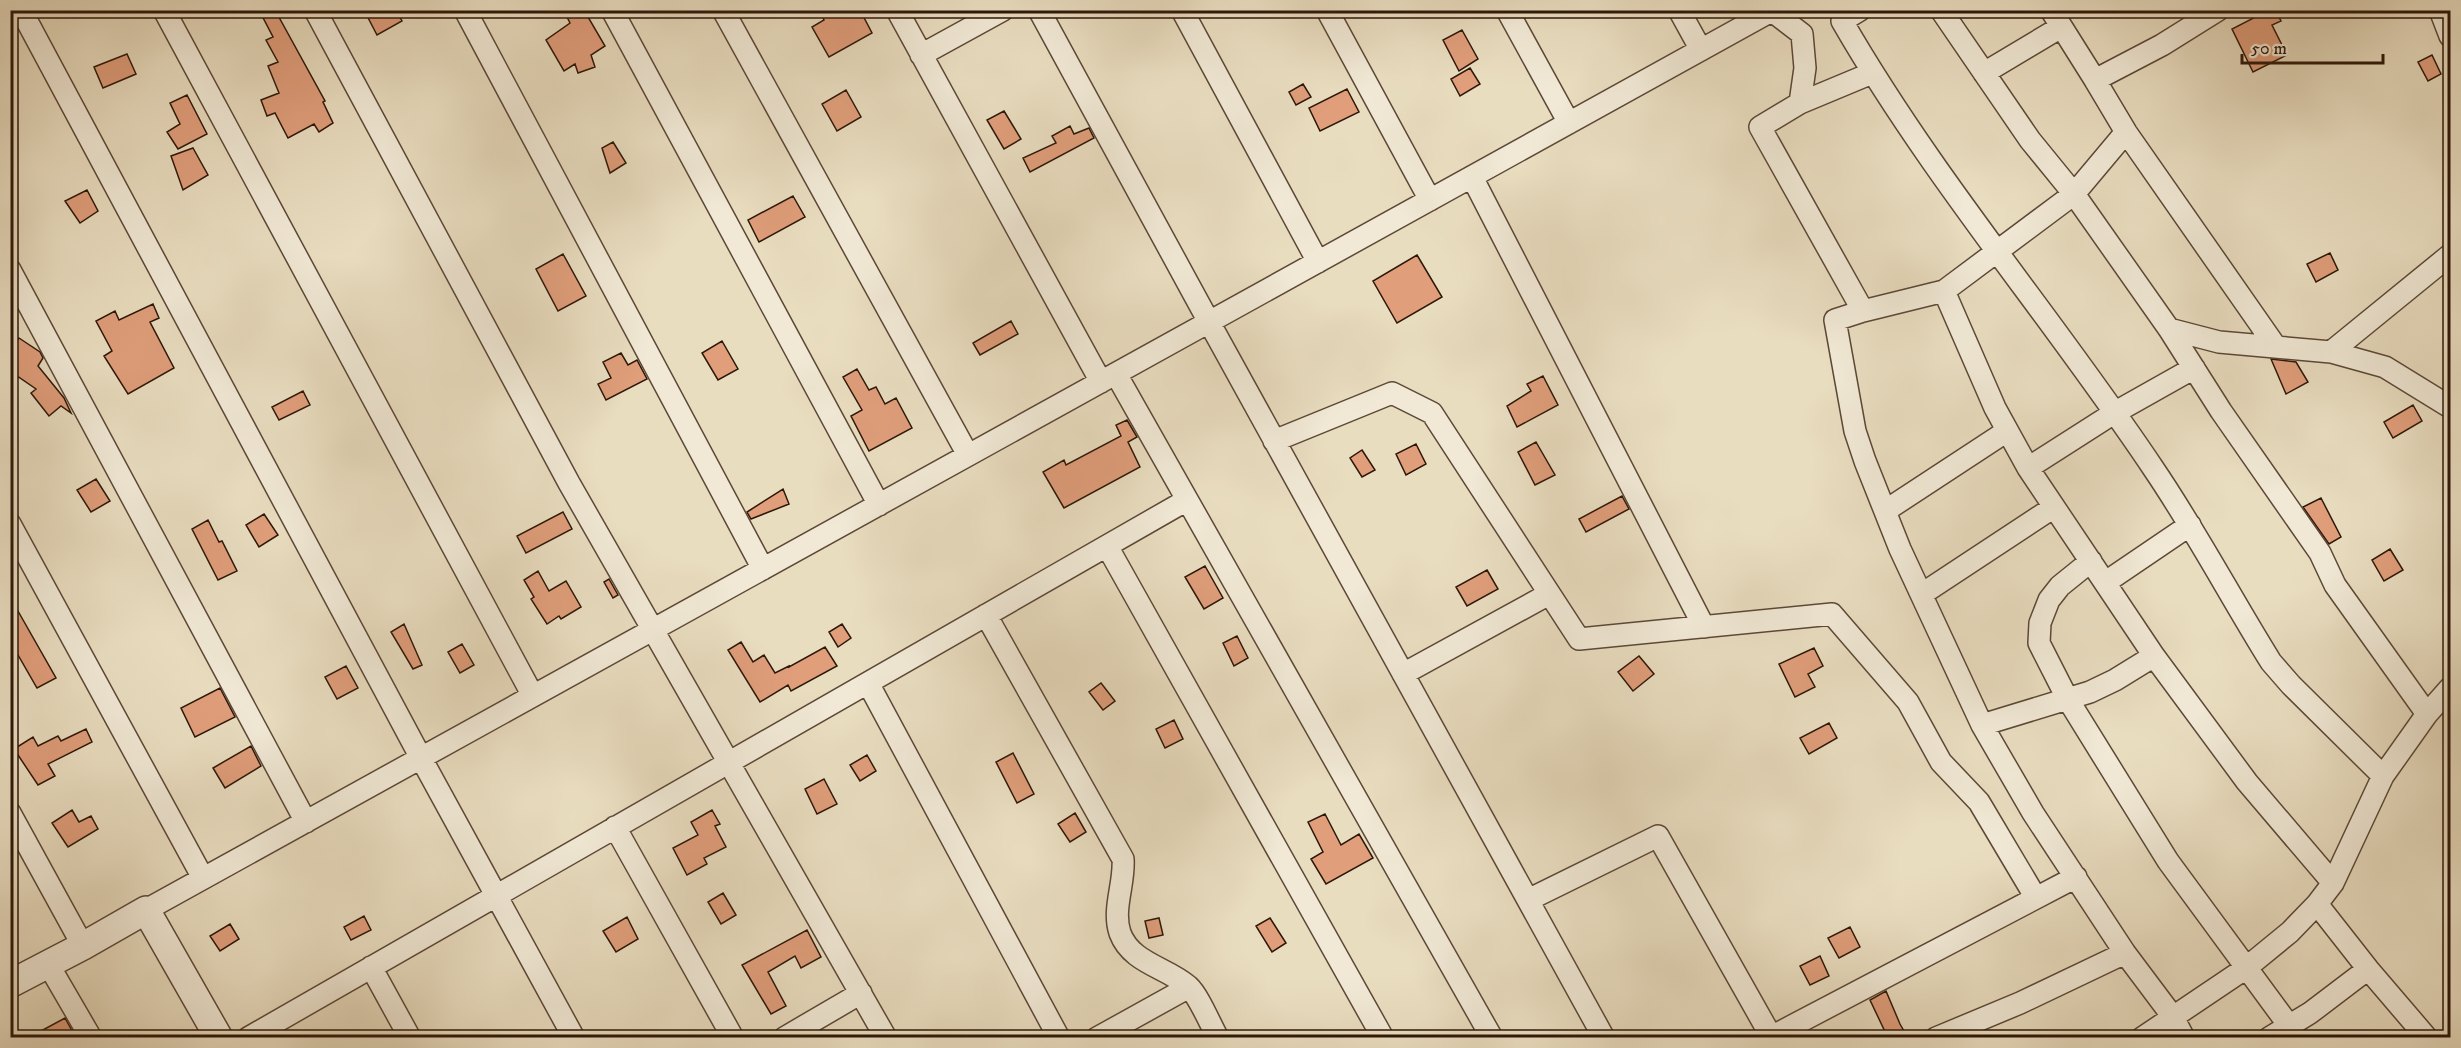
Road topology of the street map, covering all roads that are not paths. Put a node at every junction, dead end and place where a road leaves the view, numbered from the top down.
1 (21, 10) edge
2 (164, 10) edge
3 (315, 10) edge
4 (465, 10) edge
5 (612, 10) edge
6 (723, 10) edge
7 (897, 10) edge
8 (1003, 10) edge
9 (1039, 10) edge
10 (1182, 10) edge
11 (1327, 10) edge
12 (1507, 10) edge
13 (1679, 10) edge
14 (1860, 10) edge
15 (1941, 10) edge
16 (2218, 10) edge
17 (2440, 10) edge
18 (1772, 11) edge
19 (2056, 19) edge
20 (2451, 36) edge
21 (1701, 50) junction
22 (921, 55) junction
23 (1872, 73) junction
24 (1984, 73) junction
25 (2095, 80) junction
26 (1800, 103) junction
27 (1569, 123) junction
28 (2126, 132) junction
29 (1472, 177) junction
30 (2074, 194) junction
31 (1430, 200) junction
32 (1995, 252) junction
33 (2451, 255) edge
34 (1318, 262) junction
35 (10, 270) edge
36 (1944, 291) junction
37 (1863, 311) junction
38 (1209, 322) junction
39 (2169, 329) junction
40 (2276, 347) junction
41 (2331, 352) junction
42 (2194, 368) junction
43 (1108, 378) junction
44 (2451, 407) edge
45 (2114, 412) junction
46 (2007, 431) junction
47 (1274, 441) junction
48 (968, 456) junction
49 (2028, 468) junction
50 (1187, 500) junction
51 (879, 505) junction
52 (2054, 507) junction
53 (1885, 511) junction
54 (10, 524) edge
55 (2190, 525) junction
56 (1107, 546) junction
57 (2091, 561) junction
58 (763, 569) junction
59 (2106, 582) junction
60 (1550, 594) junction
61 (1922, 594) junction
62 (986, 615) junction
63 (1704, 627) junction
64 (653, 630) junction
65 (2154, 656) junction
66 (1403, 674) junction
67 (868, 683) junction
68 (2451, 688) edge
69 (533, 696) junction
70 (2067, 698) junction
71 (2427, 714) junction
72 (1982, 725) junction
73 (421, 758) junction
74 (729, 763) junction
75 (2383, 776) junction
76 (10, 813) edge
77 (306, 822) junction
78 (615, 827) junction
79 (2076, 877) junction
80 (203, 878) junction
81 (2333, 883) junction
82 (496, 896) junction
83 (2036, 897) junction
84 (1528, 900) junction
85 (2317, 904) junction
86 (146, 910) junction
87 (83, 946) junction
88 (2125, 953) junction
89 (48, 964) junction
90 (371, 967) junction
91 (2247, 968) junction
92 (2368, 969) junction
93 (10, 984) edge
94 (1189, 987) junction
95 (861, 993) junction
96 (2173, 1017) junction
97 (2290, 1027) junction
98 (1771, 1037) edge
99 (91, 1038) edge
100 (219, 1038) edge
101 (248, 1038) edge
102 (410, 1038) edge
103 (574, 1038) edge
104 (733, 1038) edge
105 (784, 1038) edge
106 (886, 1038) edge
107 (1059, 1038) edge
108 (1097, 1038) edge
109 (1218, 1038) edge
110 (1383, 1038) edge
111 (1492, 1038) edge
112 (1604, 1038) edge
113 (1936, 1038) edge
114 (2142, 1038) edge
115 (2184, 1038) edge
116 (2269, 1038) edge
117 (2427, 1038) edge

1 - 73 street
2 - 69 street
3 - 64 street
4 - 58 street
5 - 51 street
6 - 48 street
7 - 22 street
8 - 22 street
9 - 38 street
10 - 34 street
11 - 31 street
12 - 27 street
13 - 21 street
14 - 23 street
15 - 24 street
16 - 25 street
17 - 20 street
18 - 21 street
18 - 26 street
19 - 24 street
19 - 25 street
21 - 27 street
22 - 43 street
23 - 26 street
23 - 32 street
24 - 30 street
25 - 28 street
26 - 37 street
27 - 29 street
28 - 30 street
28 - 40 street
29 - 31 street
29 - 63 street
30 - 32 street
30 - 39 street
31 - 34 street
32 - 36 street
32 - 45 street
33 - 41 street
34 - 38 street
35 - 77 street
36 - 37 street
36 - 46 street
37 - 53 street
38 - 43 street
38 - 47 street
39 - 40 street
39 - 42 street
40 - 41 street
41 - 44 street
42 - 45 street
42 - 71 street
43 - 48 street
43 - 50 street
45 - 49 street
45 - 55 street
46 - 49 street
46 - 53 street
47 - 60 street
47 - 66 street
48 - 51 street
49 - 52 street
50 - 56 street
50 - 111 street
51 - 58 street
52 - 57 street
52 - 61 street
53 - 61 street
54 - 80 street
55 - 59 street
55 - 75 street
56 - 62 street
56 - 110 street
57 - 59 street
57 - 70 street
58 - 64 street
59 - 65 street
60 - 63 street
60 - 66 street
61 - 72 street
62 - 67 street
62 - 94 street
63 - 83 street
64 - 69 street
64 - 74 street
65 - 70 street
65 - 81 street
66 - 84 street
67 - 74 street
67 - 107 street
68 - 71 street
69 - 73 street
70 - 72 street
70 - 91 street
71 - 75 street
72 - 79 street
73 - 77 street
73 - 82 street
74 - 78 street
74 - 95 street
75 - 81 street
76 - 87 street
77 - 80 street
78 - 82 street
78 - 104 street
79 - 83 street
79 - 88 street
80 - 86 street
81 - 85 street
82 - 90 street
82 - 103 street
83 - 98 street
84 - 98 street
84 - 112 street
85 - 91 street
85 - 92 street
86 - 87 street
86 - 100 street
87 - 89 street
88 - 96 street
88 - 113 street
89 - 93 street
89 - 99 street
90 - 101 street
90 - 102 street
91 - 96 street
91 - 97 street
92 - 97 street
92 - 117 street
94 - 108 street
94 - 109 street
95 - 105 street
95 - 106 street
96 - 114 street
96 - 115 street
97 - 116 street

